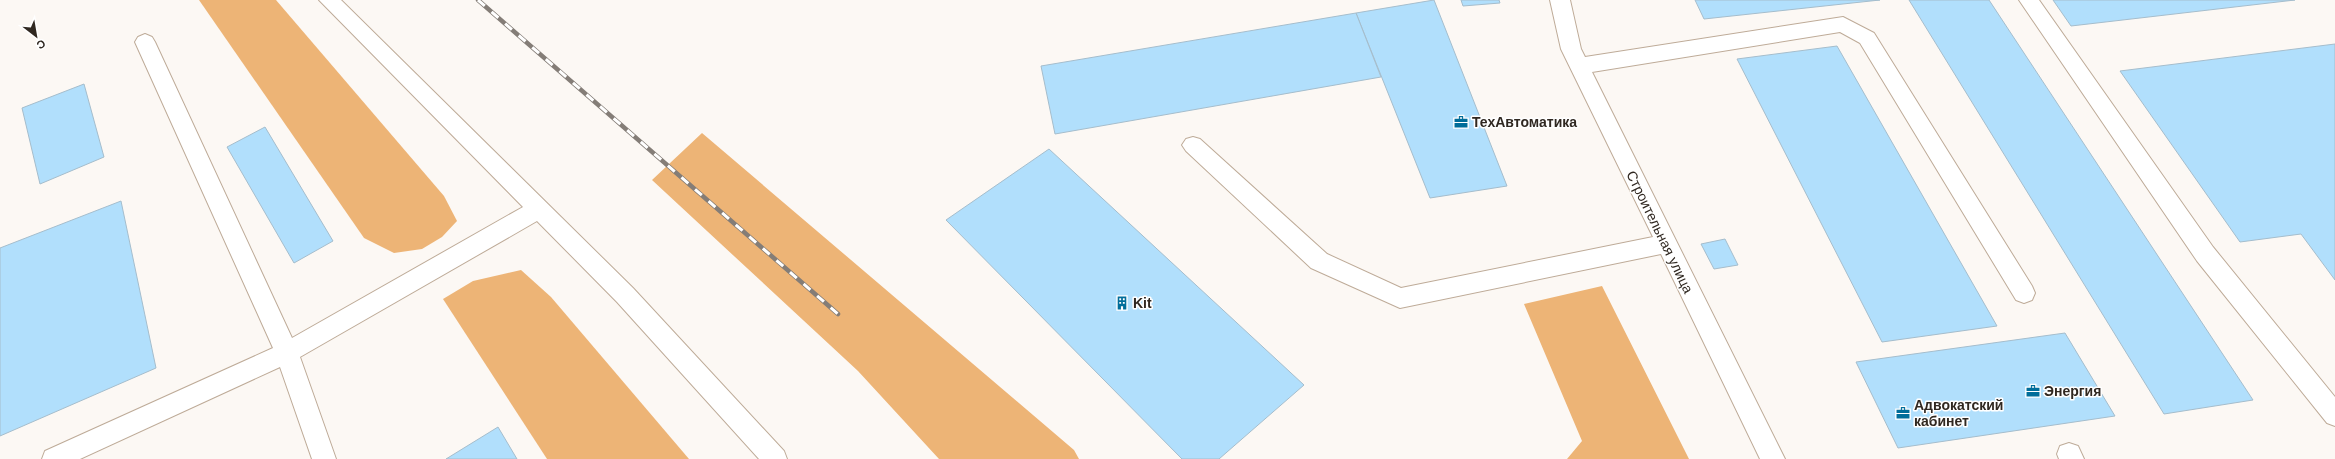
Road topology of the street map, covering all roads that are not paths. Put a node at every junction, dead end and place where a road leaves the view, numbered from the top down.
1 (329, 0) edge
2 (1560, 0) edge
3 (2029, 0) edge
4 (145, 42) dead end
5 (1579, 66) junction
6 (1193, 144) dead end
7 (539, 209) junction
8 (1666, 244) junction
9 (2024, 293) dead end
10 (287, 353) junction
11 (2335, 415) edge
12 (54, 459) edge
13 (324, 459) edge
14 (776, 459) edge
15 (1773, 459) edge

1 - 7 street
2 - 5 street, Строительная улица
3 - 11 street
4 - 10 street
5 - 8 street, Строительная улица
5 - 9 street
6 - 8 street
7 - 10 street
7 - 14 street
8 - 15 street, Строительная улица
10 - 12 street
10 - 13 street

